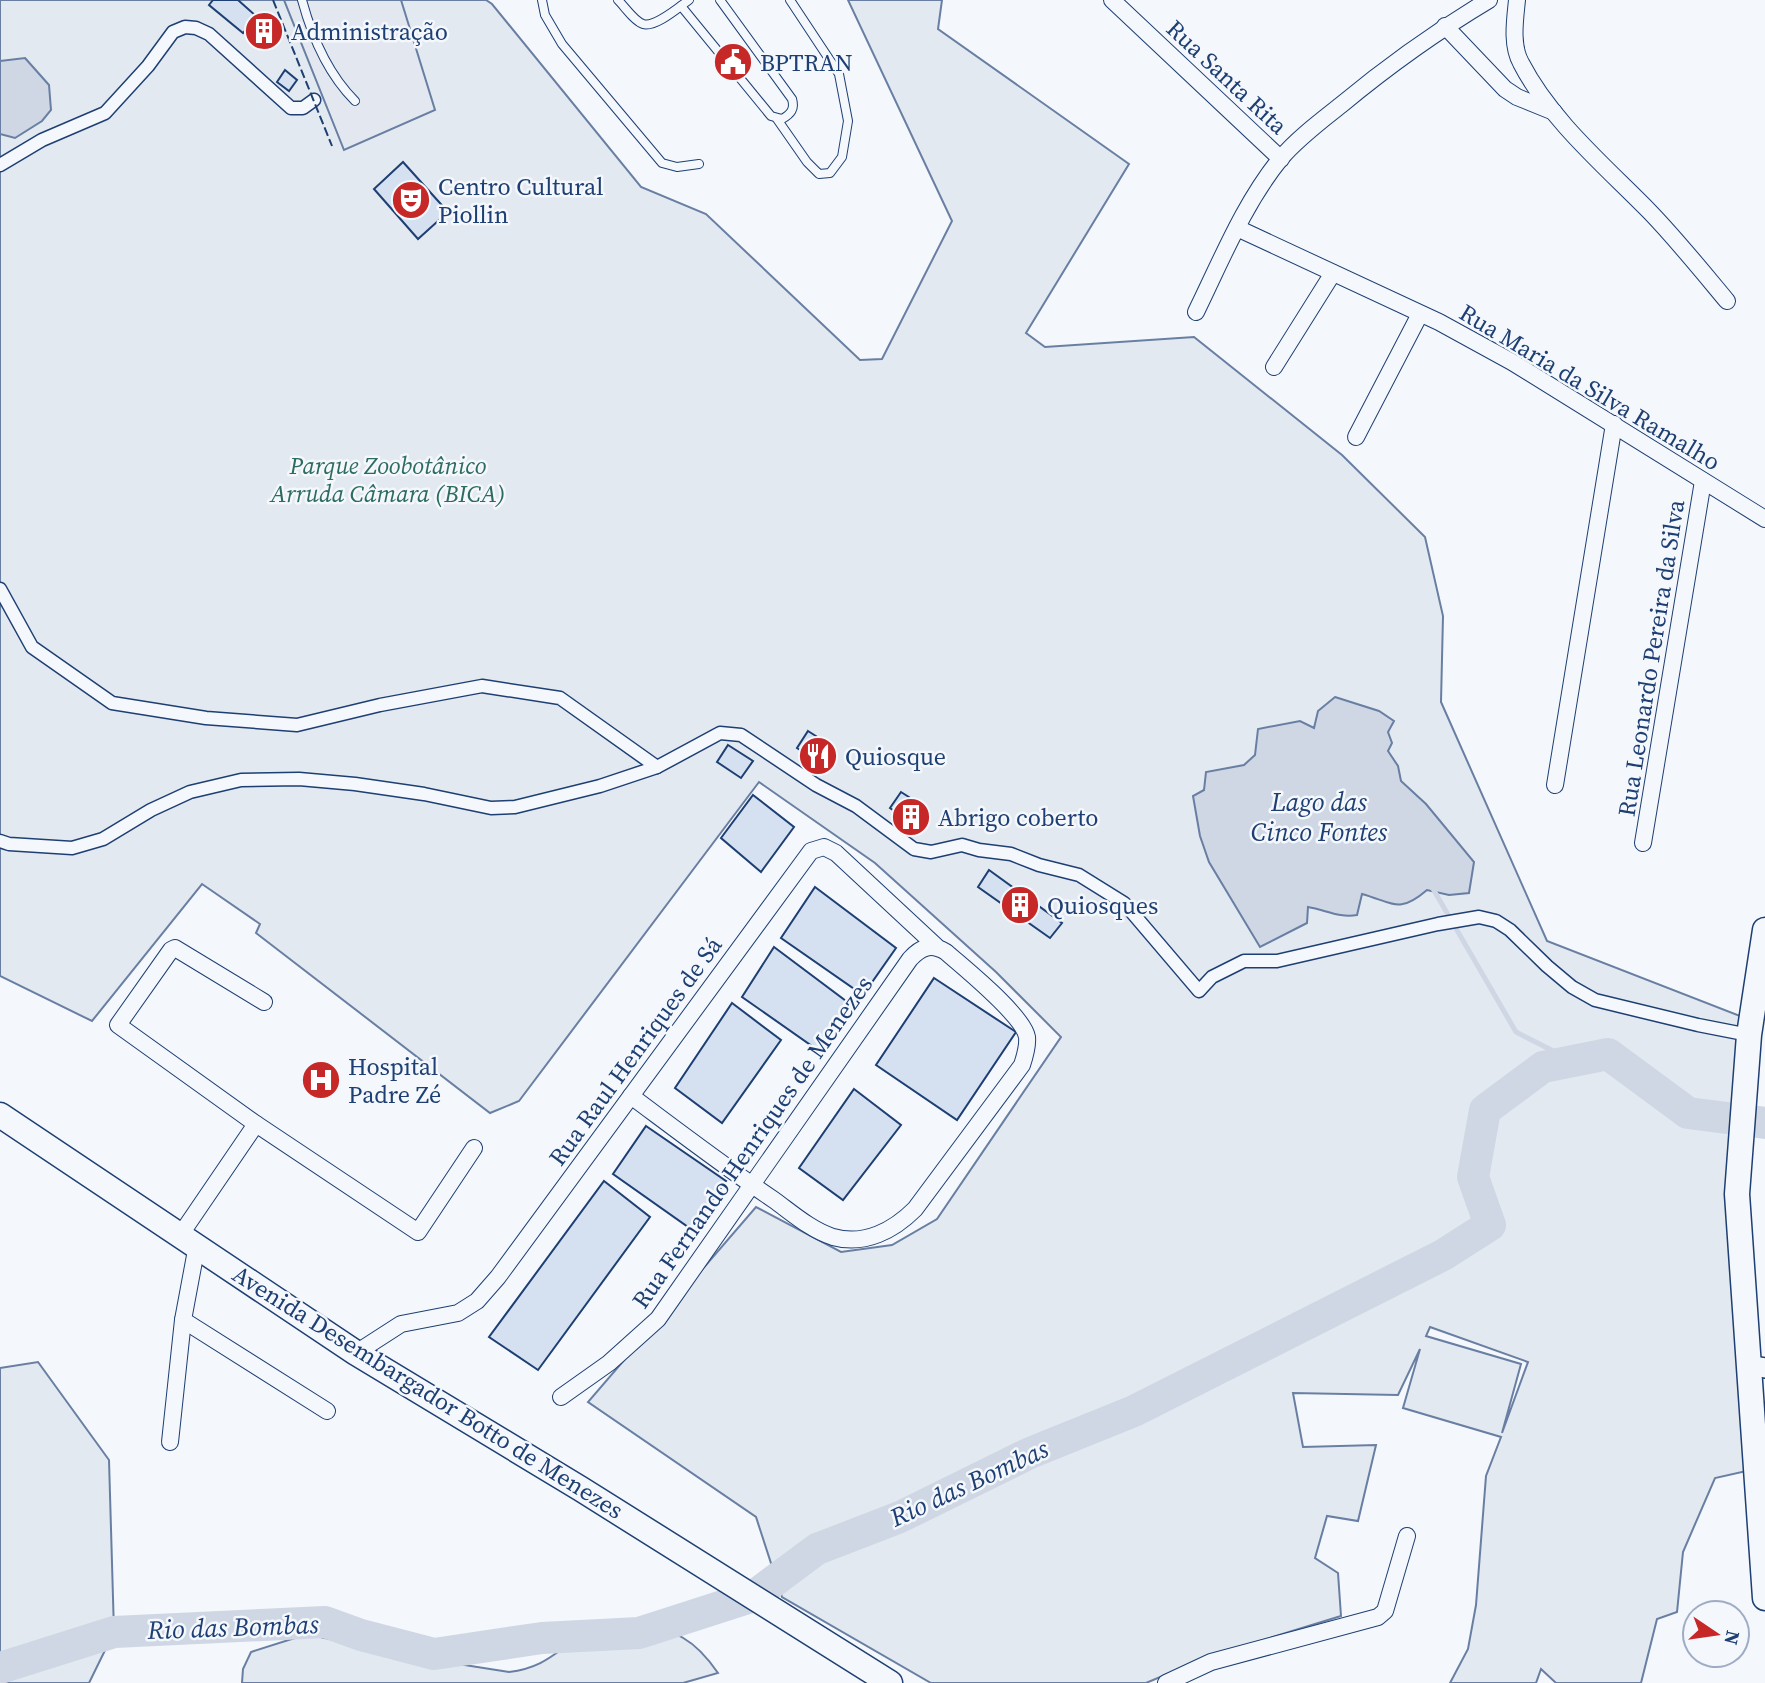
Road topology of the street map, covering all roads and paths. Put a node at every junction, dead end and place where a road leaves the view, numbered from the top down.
1 (302, 0) edge
2 (542, 0) edge
3 (618, 0) edge
4 (689, 0) edge
5 (720, 0) edge
6 (790, 0) edge
7 (1112, 0) edge
8 (1489, 0) edge
9 (1517, 0) edge
10 (681, 6) junction
11 (1445, 26) junction
12 (314, 100) dead end
13 (355, 101) dead end
14 (1554, 112) junction
15 (777, 119) junction
16 (1281, 159) junction
17 (699, 164) dead end
18 (0, 165) edge
19 (1237, 228) junction
20 (1333, 273) junction
21 (1727, 301) dead end
22 (1196, 312) dead end
23 (1420, 314) junction
24 (1274, 367) dead end
25 (1614, 424) junction
26 (1356, 437) dead end
27 (1703, 481) junction
28 (1765, 519) edge
29 (0, 589) edge
30 (657, 767) junction
31 (1555, 785) dead end
32 (0, 841) edge
33 (1643, 843) dead end
34 (1765, 930) edge
35 (936, 946) junction
36 (264, 1002) dead end
37 (1749, 1035) junction
38 (631, 1096) junction
39 (0, 1115) edge
40 (256, 1124) junction
41 (474, 1148) dead end
42 (751, 1185) junction
43 (189, 1240) junction
44 (183, 1320) junction
45 (356, 1353) junction
46 (1756, 1366) edge
47 (561, 1396) dead end
48 (327, 1411) dead end
49 (170, 1442) dead end
50 (1763, 1528) edge
51 (1407, 1536) dead end
52 (1765, 1598) edge
53 (890, 1683) edge
54 (1166, 1683) edge

1 - 13 lane
2 - 17 lane
3 - 10 lane
4 - 10 lane
5 - 15 lane
6 - 15 lane
7 - 16 street, Rua Santa Rita
8 - 11 street
9 - 14 street
10 - 15 lane
11 - 14 street
11 - 16 street
12 - 18 street
14 - 21 street
16 - 19 street
19 - 20 street, Rua Maria da Silva Ramalho
19 - 22 street
20 - 23 street, Rua Maria da Silva Ramalho
20 - 24 street
23 - 25 street, Rua Maria da Silva Ramalho
23 - 26 street
25 - 27 street, Rua Maria da Silva Ramalho
25 - 31 street
27 - 28 street, Rua Maria da Silva Ramalho
27 - 33 street, Rua Leonardo Pereira da Silva
29 - 30 street
30 - 32 street
30 - 37 street
34 - 37 main road
35 - 38 street, Rua Raul Henriques de Sá
35 - 42 street, Rua Fernando Henriques de Menezes
35 - 42 street
36 - 40 street
37 - 46 main road
38 - 42 street
38 - 45 street, Rua Raul Henriques de Sá
39 - 43 main road, Avenida Desembargador Botto de Menezes
40 - 41 street
40 - 43 street
42 - 47 street, Rua Fernando Henriques de Menezes
43 - 44 street
43 - 45 main road, Avenida Desembargador Botto de Menezes
44 - 48 street
44 - 49 street
45 - 53 main road, Avenida Desembargador Botto de Menezes
46 - 50 main road
50 - 52 main road
51 - 54 street

